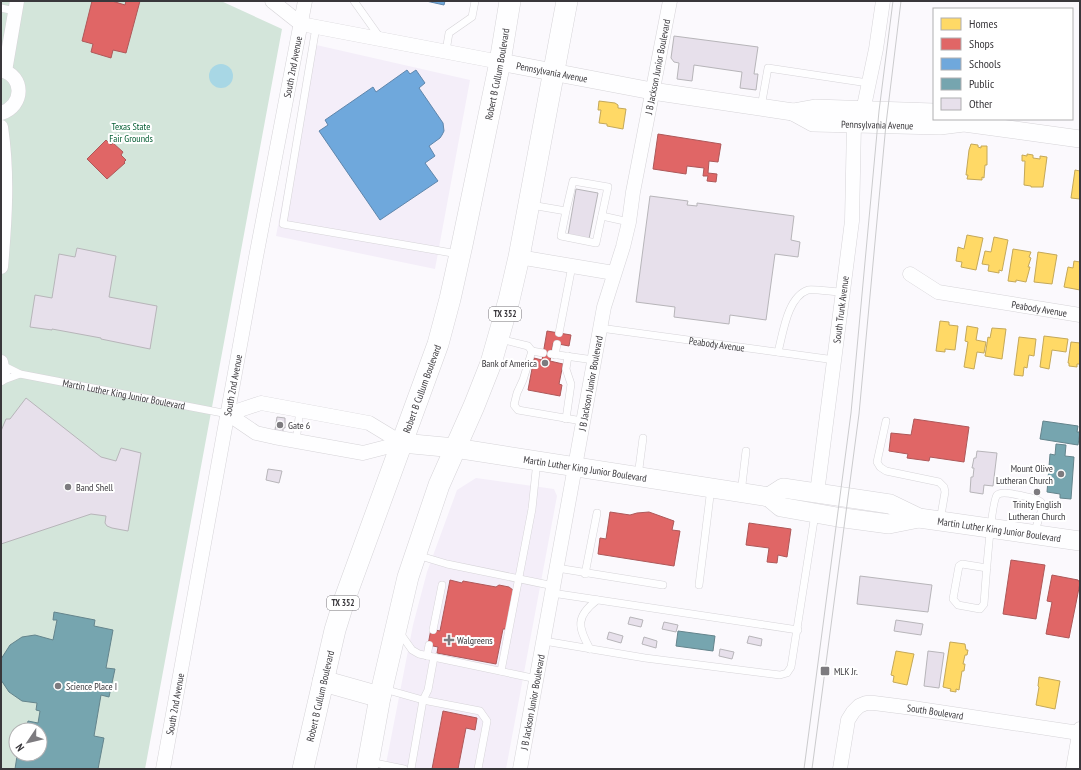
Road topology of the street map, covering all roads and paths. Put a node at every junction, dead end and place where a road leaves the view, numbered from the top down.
1 (272, 1) edge
2 (305, 1) edge
3 (354, 1) edge
4 (475, 1) edge
5 (510, 1) edge
6 (567, 1) edge
7 (670, 1) edge
8 (883, 1) edge
9 (16, 6) edge
10 (1, 8) edge
11 (300, 24) junction
12 (316, 26) junction
13 (381, 39) junction
14 (446, 51) junction
15 (500, 62) junction
16 (3, 71) edge
17 (553, 72) junction
18 (868, 83) junction
19 (652, 91) junction
20 (761, 108) junction
21 (933, 112) edge
22 (1, 113) edge
23 (859, 117) junction
24 (960, 121) edge
25 (1, 127) edge
26 (1080, 139) edge
27 (528, 205) junction
28 (566, 211) junction
29 (602, 216) junction
30 (629, 222) junction
31 (460, 255) junction
32 (519, 257) junction
33 (572, 266) junction
34 (1, 267) edge
35 (614, 273) junction
36 (910, 274) dead end
37 (842, 292) junction
38 (1080, 316) edge
39 (600, 328) junction
40 (559, 333) dead end
41 (498, 338) junction
42 (558, 344) dead end
43 (532, 351) junction
44 (778, 352) junction
45 (543, 353) dead end
46 (568, 356) junction
47 (594, 360) junction
48 (835, 360) junction
49 (1, 368) edge
50 (20, 374) junction
51 (1, 382) edge
52 (300, 410) junction
53 (228, 414) junction
54 (566, 419) junction
55 (582, 421) junction
56 (886, 421) dead end
57 (643, 438) dead end
58 (296, 441) junction
59 (402, 443) junction
60 (455, 448) junction
61 (746, 451) dead end
62 (537, 460) junction
63 (575, 467) junction
64 (638, 476) junction
65 (711, 488) junction
66 (741, 493) junction
67 (818, 493) junction
68 (769, 497) junction
69 (597, 513) dead end
70 (815, 514) junction
71 (918, 518) junction
72 (940, 521) junction
73 (991, 528) junction
74 (1034, 534) junction
75 (1080, 541) edge
76 (415, 554) junction
77 (557, 568) junction
78 (987, 568) junction
79 (585, 574) junction
80 (519, 579) junction
81 (442, 585) dead end
82 (662, 585) dead end
83 (699, 585) dead end
84 (553, 590) junction
85 (597, 600) junction
86 (396, 628) junction
87 (433, 630) dead end
88 (798, 630) junction
89 (544, 640) junction
90 (429, 645) dead end
91 (590, 649) junction
92 (431, 657) junction
93 (501, 671) junction
94 (537, 679) junction
95 (323, 681) junction
96 (381, 693) junction
97 (423, 700) junction
98 (1080, 731) edge
99 (367, 766) edge
100 (162, 769) edge
101 (303, 769) edge
102 (404, 769) edge
103 (411, 769) edge
104 (478, 769) edge
105 (520, 769) edge
106 (840, 769) edge
107 (1073, 769) edge

1 - 11 street
2 - 11 street, South 2nd Avenue
3 - 13 lane
4 - 14 lane
5 - 15 main road, Robert B Cullum Boulevard / TX 352
6 - 17 main road, TX 352
7 - 19 street, J B Jackson Junior Boulevard
8 - 18 street, South Trunk Avenue
9 - 10 lane
9 - 16 street
11 - 12 street, Pennsylvania Avenue
11 - 53 street, South 2nd Avenue
12 - 13 street, Pennsylvania Avenue
12 - 31 lane
13 - 14 street, Pennsylvania Avenue
14 - 15 street, Pennsylvania Avenue
15 - 17 street, Pennsylvania Avenue
15 - 31 main road, Robert B Cullum Boulevard / TX 352
16 - 22 street
17 - 19 street, Pennsylvania Avenue
17 - 27 main road, TX 352
18 - 20 lane
18 - 23 street, South Trunk Avenue
19 - 20 street, Pennsylvania Avenue
19 - 30 street, J B Jackson Junior Boulevard
20 - 23 street, Pennsylvania Avenue
21 - 23 street, Pennsylvania Avenue
23 - 24 street, Pennsylvania Avenue
23 - 37 street, South Trunk Avenue
24 - 26 street, Pennsylvania Avenue
25 - 34 street
27 - 28 lane
27 - 32 main road, TX 352
28 - 29 lane
28 - 29 lane
29 - 30 lane
30 - 35 street, J B Jackson Junior Boulevard
31 - 59 main road, Robert B Cullum Boulevard / TX 352
32 - 33 street
32 - 41 main road, TX 352
33 - 35 street
33 - 40 lane
35 - 39 street, J B Jackson Junior Boulevard
36 - 38 street, Peabody Avenue
37 - 44 lane
37 - 48 street, South Trunk Avenue
39 - 44 lane, Peabody Avenue
39 - 47 street, J B Jackson Junior Boulevard
41 - 43 lane
41 - 60 main road, TX 352
42 - 46 lane
43 - 45 lane
43 - 54 lane
44 - 48 lane, Peabody Avenue
46 - 47 lane
46 - 54 lane
47 - 55 street, J B Jackson Junior Boulevard
48 - 67 street, South Trunk Avenue
49 - 50 lane, Martin Luther King Junior Boulevard
50 - 51 lane
50 - 53 lane, Martin Luther King Junior Boulevard
52 - 53 street, Martin Luther King Junior Boulevard
52 - 58 lane
52 - 59 street, Martin Luther King Junior Boulevard
53 - 58 street, Martin Luther King Junior Boulevard
53 - 100 street, South 2nd Avenue
54 - 55 lane
55 - 63 street, J B Jackson Junior Boulevard
56 - 72 lane
57 - 64 lane
58 - 59 street, Martin Luther King Junior Boulevard
59 - 60 main road, Martin Luther King Junior Boulevard
59 - 95 main road, Robert B Cullum Boulevard / TX 352
60 - 62 main road, Martin Luther King Junior Boulevard
60 - 76 main road, TX 352
61 - 66 lane
62 - 63 main road, Martin Luther King Junior Boulevard
62 - 80 lane
63 - 64 main road, Martin Luther King Junior Boulevard
63 - 77 street, J B Jackson Junior Boulevard
64 - 65 main road, Martin Luther King Junior Boulevard
65 - 66 main road, Martin Luther King Junior Boulevard
65 - 83 lane
66 - 68 main road, Martin Luther King Junior Boulevard
67 - 68 main road, Martin Luther King Junior Boulevard
67 - 71 main road, Martin Luther King Junior Boulevard
68 - 70 main road, Martin Luther King Junior Boulevard
69 - 79 lane
70 - 71 main road, Martin Luther King Junior Boulevard
70 - 88 lane
71 - 72 main road, Martin Luther King Junior Boulevard
72 - 73 main road, Martin Luther King Junior Boulevard
73 - 74 main road, Martin Luther King Junior Boulevard
73 - 74 lane
73 - 78 lane
74 - 75 main road, Martin Luther King Junior Boulevard
76 - 80 lane
76 - 86 main road, TX 352
77 - 79 lane
77 - 84 street, J B Jackson Junior Boulevard
78 - 78 lane
79 - 82 lane
80 - 84 lane
80 - 93 lane
81 - 87 lane
84 - 85 lane
84 - 89 street, J B Jackson Junior Boulevard
85 - 88 lane
85 - 91 lane
86 - 92 lane
86 - 96 main road, TX 352
88 - 91 lane
89 - 91 lane
89 - 94 street, J B Jackson Junior Boulevard
90 - 92 lane
92 - 93 lane
92 - 97 lane
93 - 94 lane
94 - 105 street, J B Jackson Junior Boulevard
95 - 96 main road
95 - 101 main road, Robert B Cullum Boulevard / TX 352
96 - 97 lane
96 - 99 main road, TX 352
97 - 103 lane
97 - 104 lane
98 - 106 street, South Boulevard
98 - 107 street
99 - 102 lane

